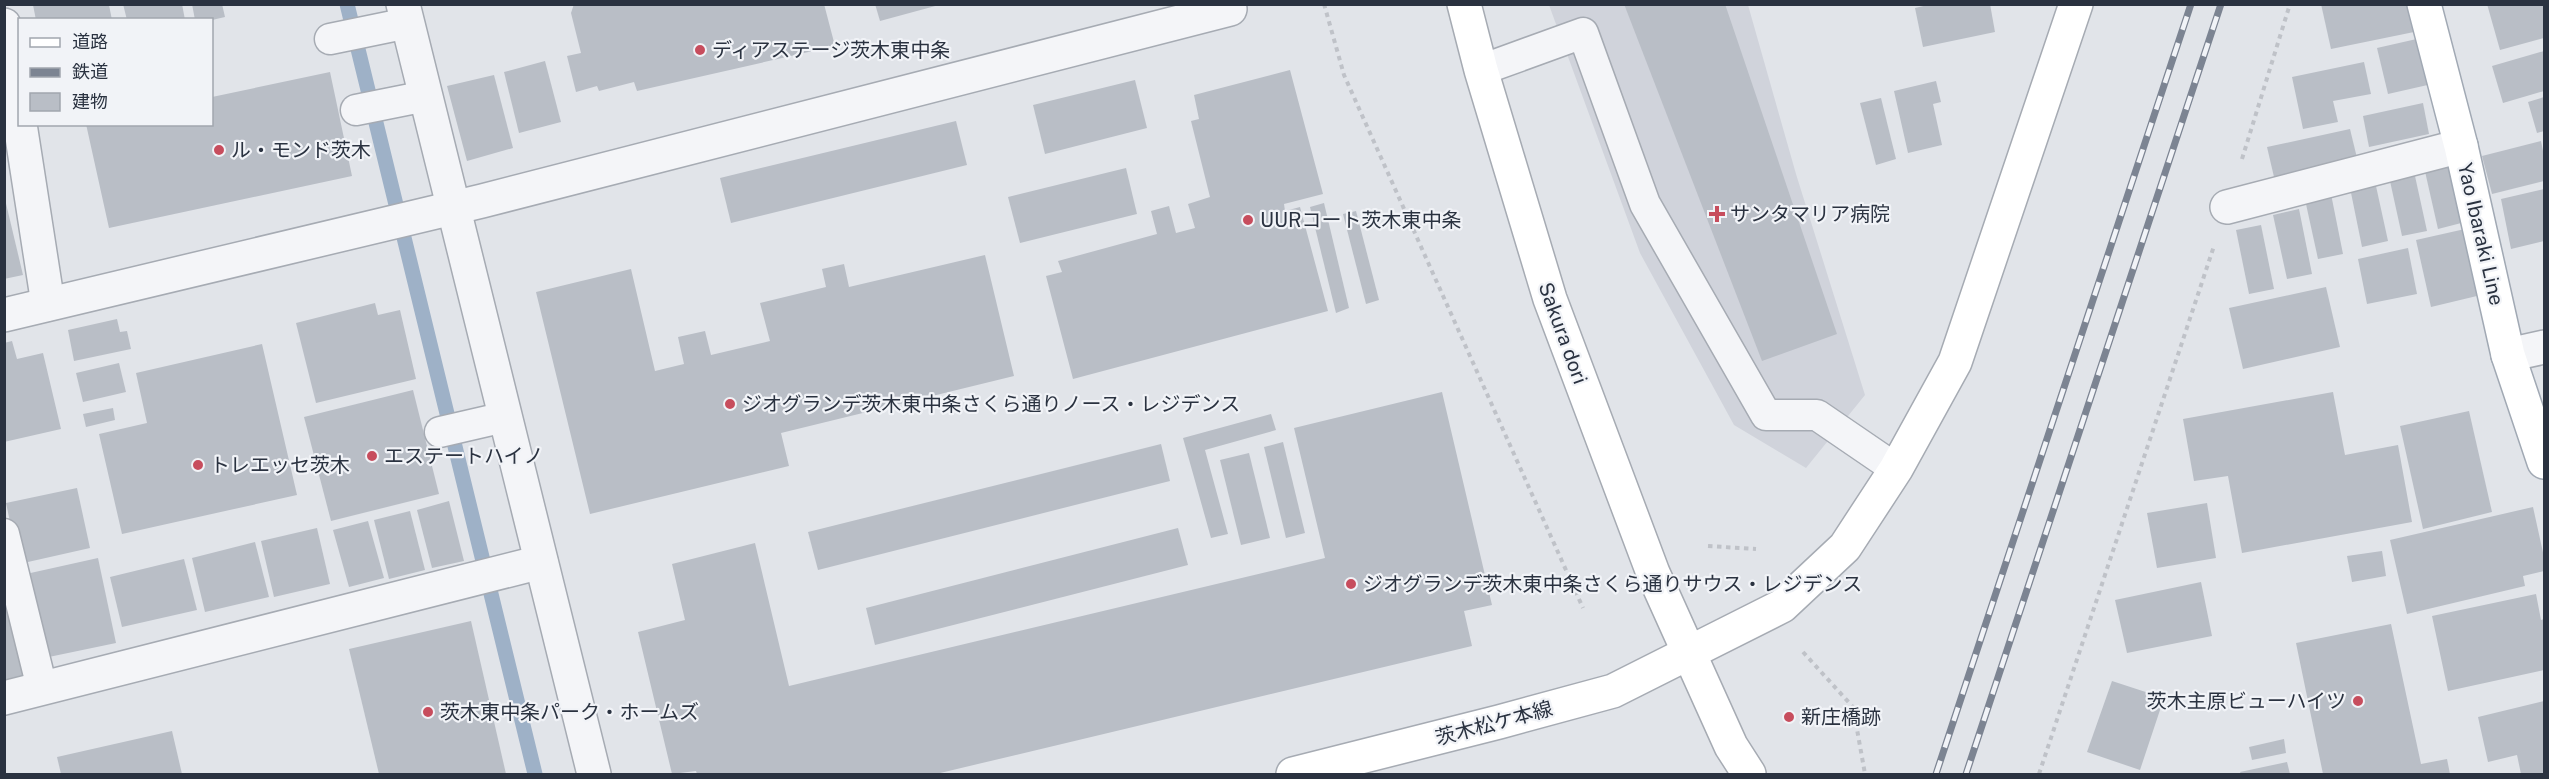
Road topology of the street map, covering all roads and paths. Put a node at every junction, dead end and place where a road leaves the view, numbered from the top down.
1 (1324, 4) edge
2 (1464, 4) edge
3 (2076, 4) edge
4 (2290, 4) edge
5 (2424, 4) edge
6 (1230, 9) dead end
7 (405, 14) edge
8 (4, 25) edge
9 (330, 39) dead end
10 (1481, 70) junction
11 (426, 96) junction
12 (356, 110) dead end
13 (18, 111) edge
14 (20, 126) edge
15 (2461, 146) junction
16 (2227, 207) junction
17 (439, 211) junction
18 (48, 304) junction
19 (4, 315) edge
20 (2544, 347) edge
21 (2508, 355) junction
22 (505, 417) junction
23 (440, 432) dead end
24 (2544, 462) edge
25 (1896, 469) junction
26 (4, 534) edge
27 (1708, 546) dead end
28 (1756, 549) dead end
29 (527, 565) junction
30 (1583, 608) dead end
31 (1689, 652) junction
32 (1803, 652) dead end
33 (42, 688) junction
34 (4, 698) edge
35 (594, 774) edge
36 (1293, 774) edge
37 (1749, 774) edge
38 (1865, 774) edge
39 (2039, 774) edge

1 - 30 path
2 - 10 street, Sakura dori
3 - 25 street, 茨木松ケ本線
4 - 16 path
5 - 15 street, Yao Ibaraki Line
6 - 17 street
7 - 9 lane
7 - 11 street
8 - 13 street
10 - 25 lane
10 - 31 street, Sakura dori
11 - 12 lane
11 - 17 street
14 - 18 street
15 - 16 street
15 - 21 street, Yao Ibaraki Line
16 - 39 path
17 - 18 street
17 - 22 street
18 - 19 street
20 - 21 street
21 - 24 street, Yao Ibaraki Line
22 - 23 lane
22 - 29 street
25 - 31 street, 茨木松ケ本線
26 - 33 lane
27 - 28 path
29 - 33 street
29 - 35 street
31 - 36 street, 茨木松ケ本線
31 - 37 street, Sakura dori
32 - 38 path
33 - 34 street

